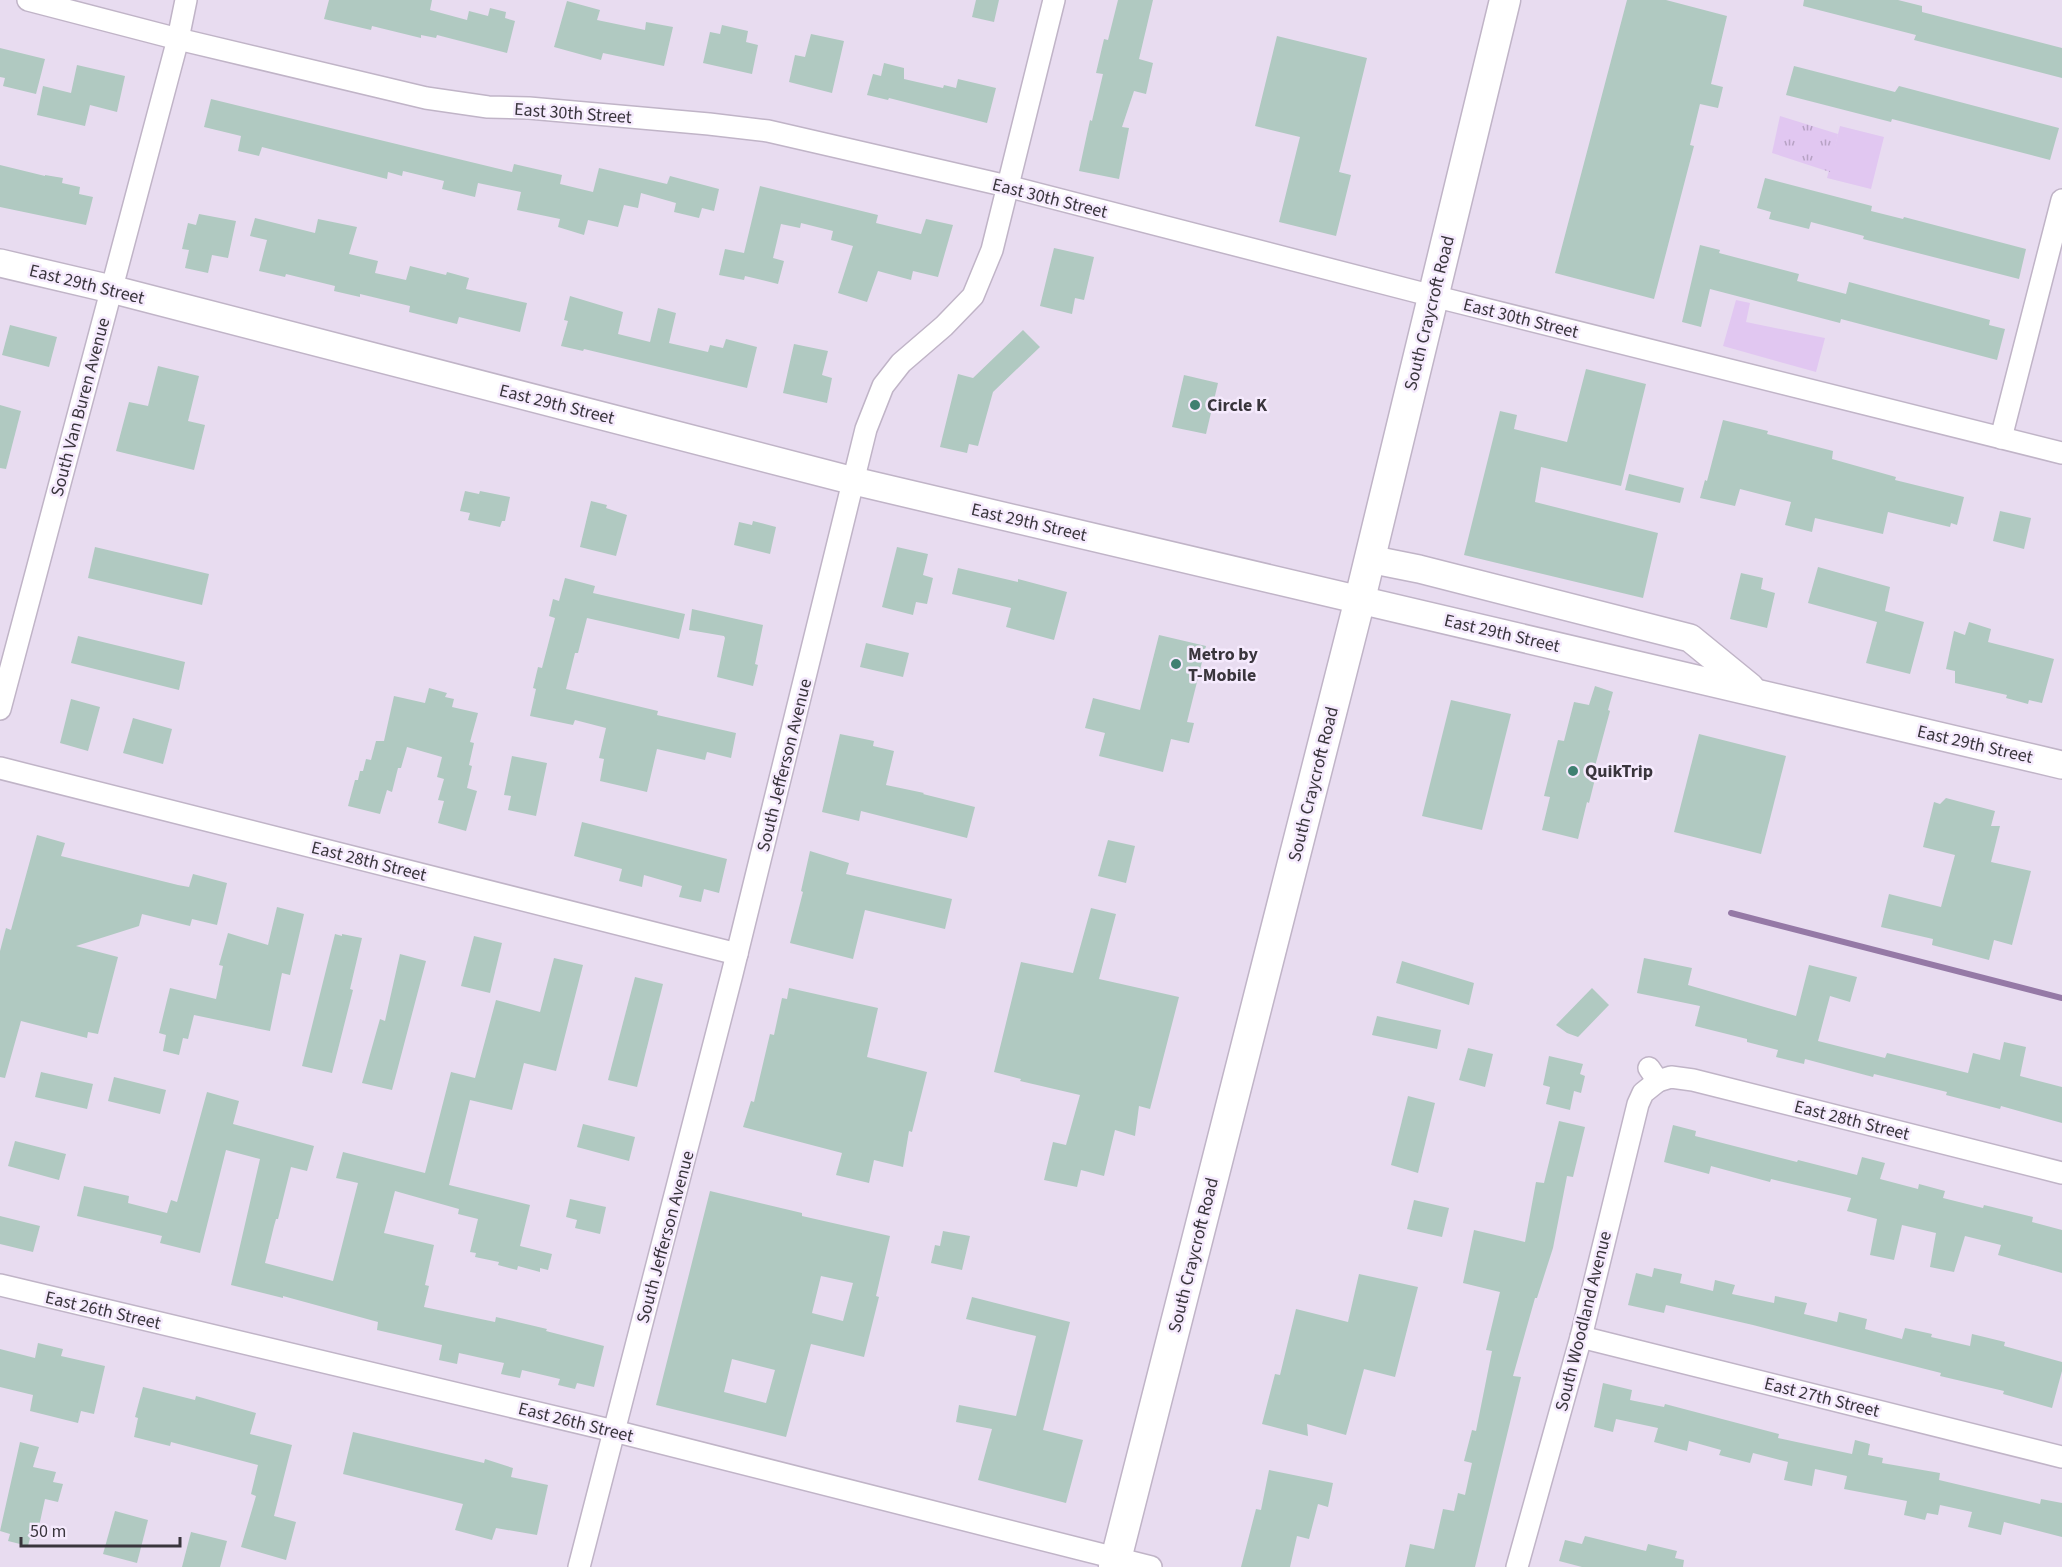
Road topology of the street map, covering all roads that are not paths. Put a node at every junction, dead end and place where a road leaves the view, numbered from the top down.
1 (28, 0) edge
2 (186, 0) edge
3 (1054, 0) edge
4 (1505, 0) edge
5 (178, 39) junction
6 (1007, 186) junction
7 (2062, 200) edge
8 (0, 262) edge
9 (111, 289) junction
10 (1433, 296) junction
11 (2001, 438) junction
12 (2062, 453) edge
13 (854, 481) junction
14 (1370, 559) junction
15 (1360, 600) junction
16 (1756, 692) junction
17 (0, 709) edge
18 (2062, 765) edge
19 (0, 768) edge
20 (737, 954) junction
21 (1654, 1075) joint
22 (2062, 1173) edge
23 (0, 1285) edge
24 (1581, 1337) junction
25 (614, 1431) junction
26 (2062, 1457) edge
27 (1115, 1562) edge
28 (579, 1567) edge
29 (1150, 1567) edge
30 (1517, 1567) edge

1 - 5 street, East 30th Street
2 - 5 street, South Van Buren Avenue
3 - 6 street, South Jefferson Avenue
4 - 10 main road, South Craycroft Road
5 - 6 street, East 30th Street
5 - 9 street, South Van Buren Avenue
6 - 10 street, East 30th Street
6 - 13 street, South Jefferson Avenue
7 - 11 street
8 - 9 street, East 29th Street
9 - 13 street, East 29th Street
9 - 17 street, South Van Buren Avenue
10 - 11 street, East 30th Street
10 - 14 main road, South Craycroft Road
11 - 12 street, East 30th Street
13 - 15 street, East 29th Street
13 - 20 street, South Jefferson Avenue
14 - 15 main road, South Craycroft Road
14 - 16 street
15 - 16 street, East 29th Street
15 - 27 main road, South Craycroft Road
16 - 18 street, East 29th Street
19 - 20 street, East 28th Street
20 - 25 street, South Jefferson Avenue
21 - 22 street, East 28th Street
21 - 24 street, South Woodland Avenue
23 - 25 street, East 26th Street
24 - 26 street, East 27th Street
24 - 30 street, South Woodland Avenue
25 - 27 street, East 26th Street
25 - 28 street, South Jefferson Avenue
27 - 29 street, East 26th Street

